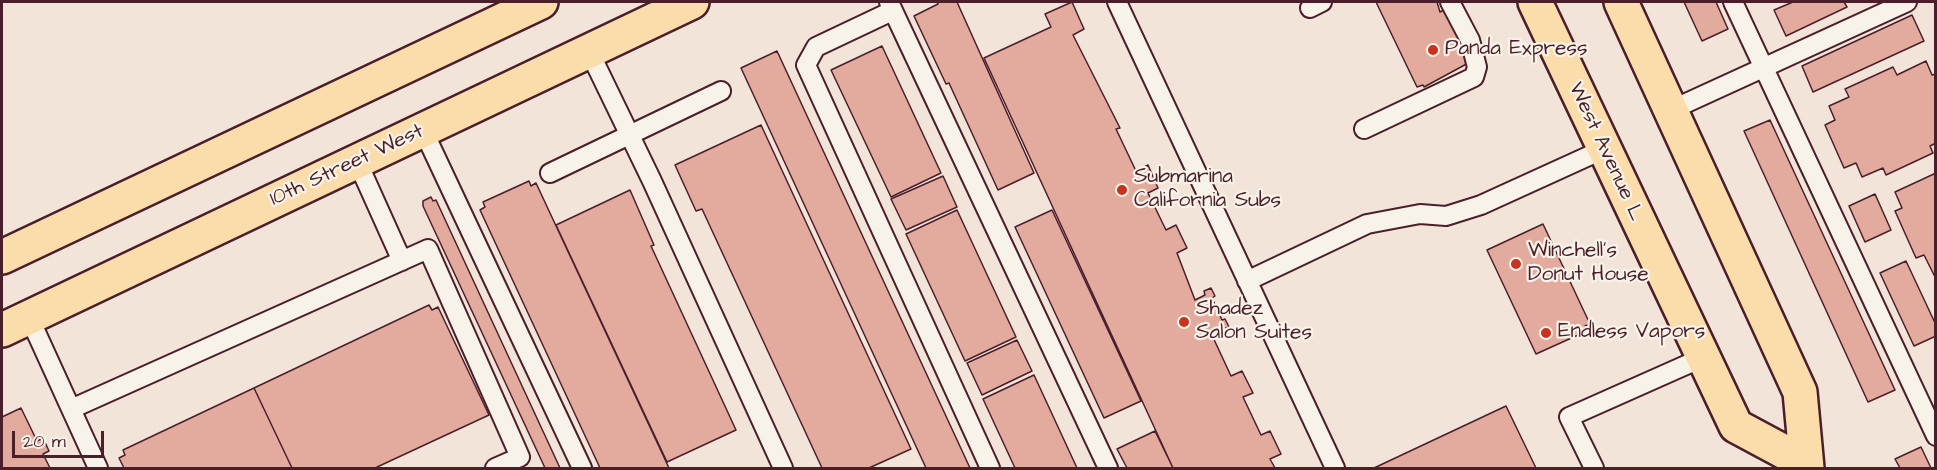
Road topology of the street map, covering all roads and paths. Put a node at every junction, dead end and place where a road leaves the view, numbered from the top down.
1 (541, 2) edge
2 (692, 2) edge
3 (1117, 2) edge
4 (1450, 2) edge
5 (1535, 2) edge
6 (1621, 2) edge
7 (1733, 2) edge
8 (1907, 2) edge
9 (891, 6) edge
10 (589, 51) junction
11 (1764, 67) junction
12 (721, 91) dead end
13 (1671, 111) junction
14 (1364, 129) dead end
15 (423, 130) junction
16 (630, 135) junction
17 (1604, 149) junction
18 (357, 161) junction
19 (550, 173) dead end
20 (2, 257) edge
21 (402, 261) junction
22 (1247, 281) junction
23 (15, 324) edge
24 (1704, 357) junction
25 (71, 409) junction
26 (1935, 436) edge
27 (1806, 466) edge
28 (98, 468) edge
29 (495, 468) edge
30 (582, 468) edge
31 (783, 468) edge
32 (990, 468) edge
33 (1108, 468) edge
34 (1335, 468) edge
35 (1594, 468) edge

1 - 20 main road
2 - 10 main road, 10th Street West
3 - 22 lane
4 - 14 lane
5 - 17 main road, West Avenue L
6 - 13 main road, West Avenue L
7 - 11 lane
8 - 11 lane
9 - 32 lane
9 - 33 lane
10 - 15 main road, 10th Street West
10 - 16 lane
11 - 13 lane
11 - 26 lane
12 - 16 lane
13 - 27 main road, West Avenue L
15 - 18 main road, 10th Street West
15 - 30 lane
16 - 19 lane
16 - 31 lane
17 - 22 lane
17 - 24 main road, West Avenue L
18 - 21 lane
18 - 23 main road, 10th Street West
21 - 25 lane
21 - 29 lane
22 - 34 lane
23 - 25 lane
24 - 27 main road, West Avenue L
24 - 35 lane
25 - 28 lane

